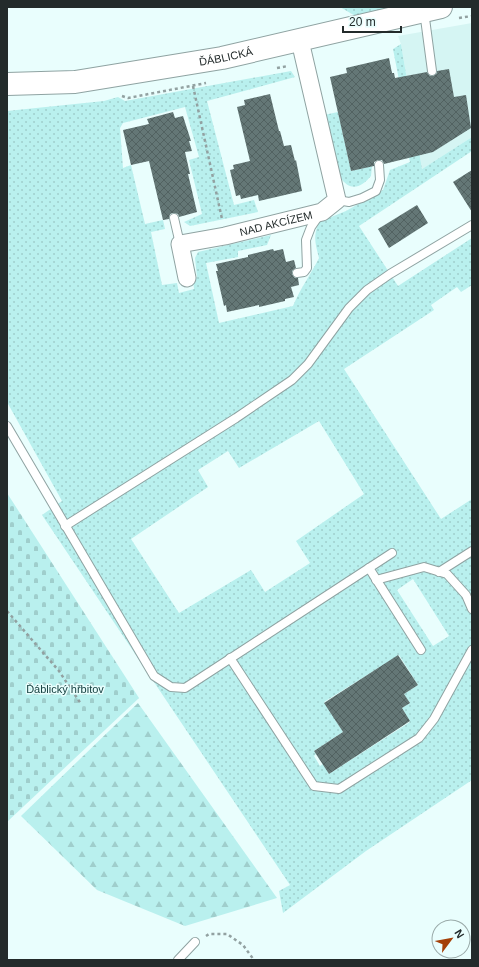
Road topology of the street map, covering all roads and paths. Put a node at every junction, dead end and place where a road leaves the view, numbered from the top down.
1 (432, 9) edge
2 (300, 41) junction
3 (432, 71) dead end
4 (7, 84) edge
5 (193, 86) dead end
6 (379, 165) dead end
7 (337, 200) junction
8 (322, 212) junction
9 (174, 218) dead end
10 (472, 225) edge
11 (226, 236) junction
12 (180, 244) junction
13 (297, 274) dead end
14 (187, 278) dead end
15 (7, 426) edge
16 (65, 526) junction
17 (472, 551) edge
18 (392, 553) dead end
19 (369, 568) junction
20 (439, 572) junction
21 (376, 580) junction
22 (472, 608) edge
23 (7, 611) edge
24 (421, 650) dead end
25 (472, 650) edge
26 (230, 658) junction
27 (81, 704) dead end
28 (195, 942) joint
29 (178, 960) edge
30 (254, 960) edge

1 - 2 main road, ĎÁBLICKÁ
1 - 3 lane
2 - 4 main road, ĎÁBLICKÁ
2 - 7 street
5 - 11 path
6 - 7 lane
7 - 8 street, NAD AKCÍZEM
8 - 11 street, NAD AKCÍZEM
8 - 13 lane
9 - 12 lane
10 - 16 lane
11 - 12 street, NAD AKCÍZEM
12 - 14 street
15 - 16 lane
16 - 26 lane
17 - 20 lane
18 - 19 lane
19 - 21 lane
19 - 26 lane
20 - 21 lane
20 - 22 lane
21 - 24 lane
23 - 27 path
25 - 26 lane
28 - 29 lane
28 - 30 path

